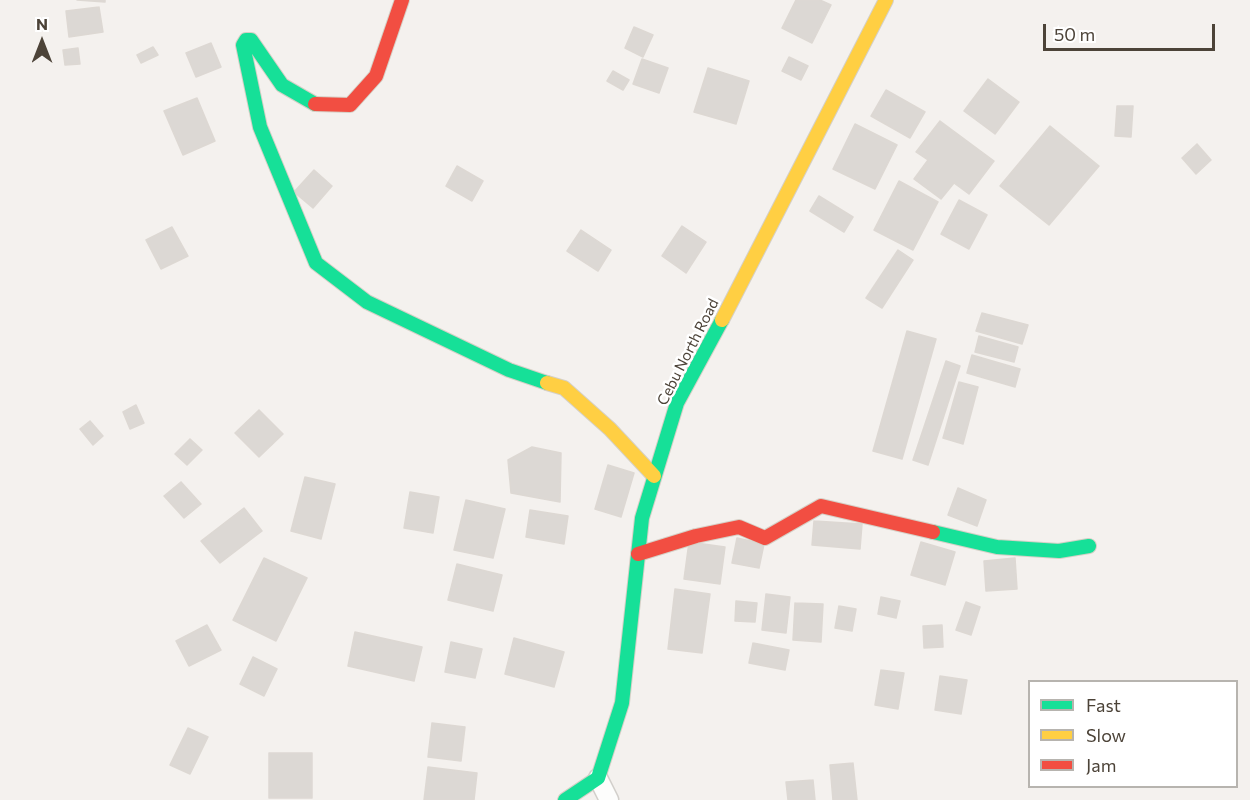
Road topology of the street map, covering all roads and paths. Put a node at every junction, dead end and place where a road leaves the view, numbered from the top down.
1 (402, 0) edge
2 (886, 0) edge
3 (654, 476) junction
4 (1089, 546) dead end
5 (638, 554) junction
6 (598, 778) junction
7 (565, 800) edge
8 (609, 800) edge

1 - 3 street
2 - 3 street, Cebu North Road
3 - 5 street, Cebu North Road
4 - 5 street
5 - 6 street, Cebu North Road
6 - 7 street
6 - 8 street

